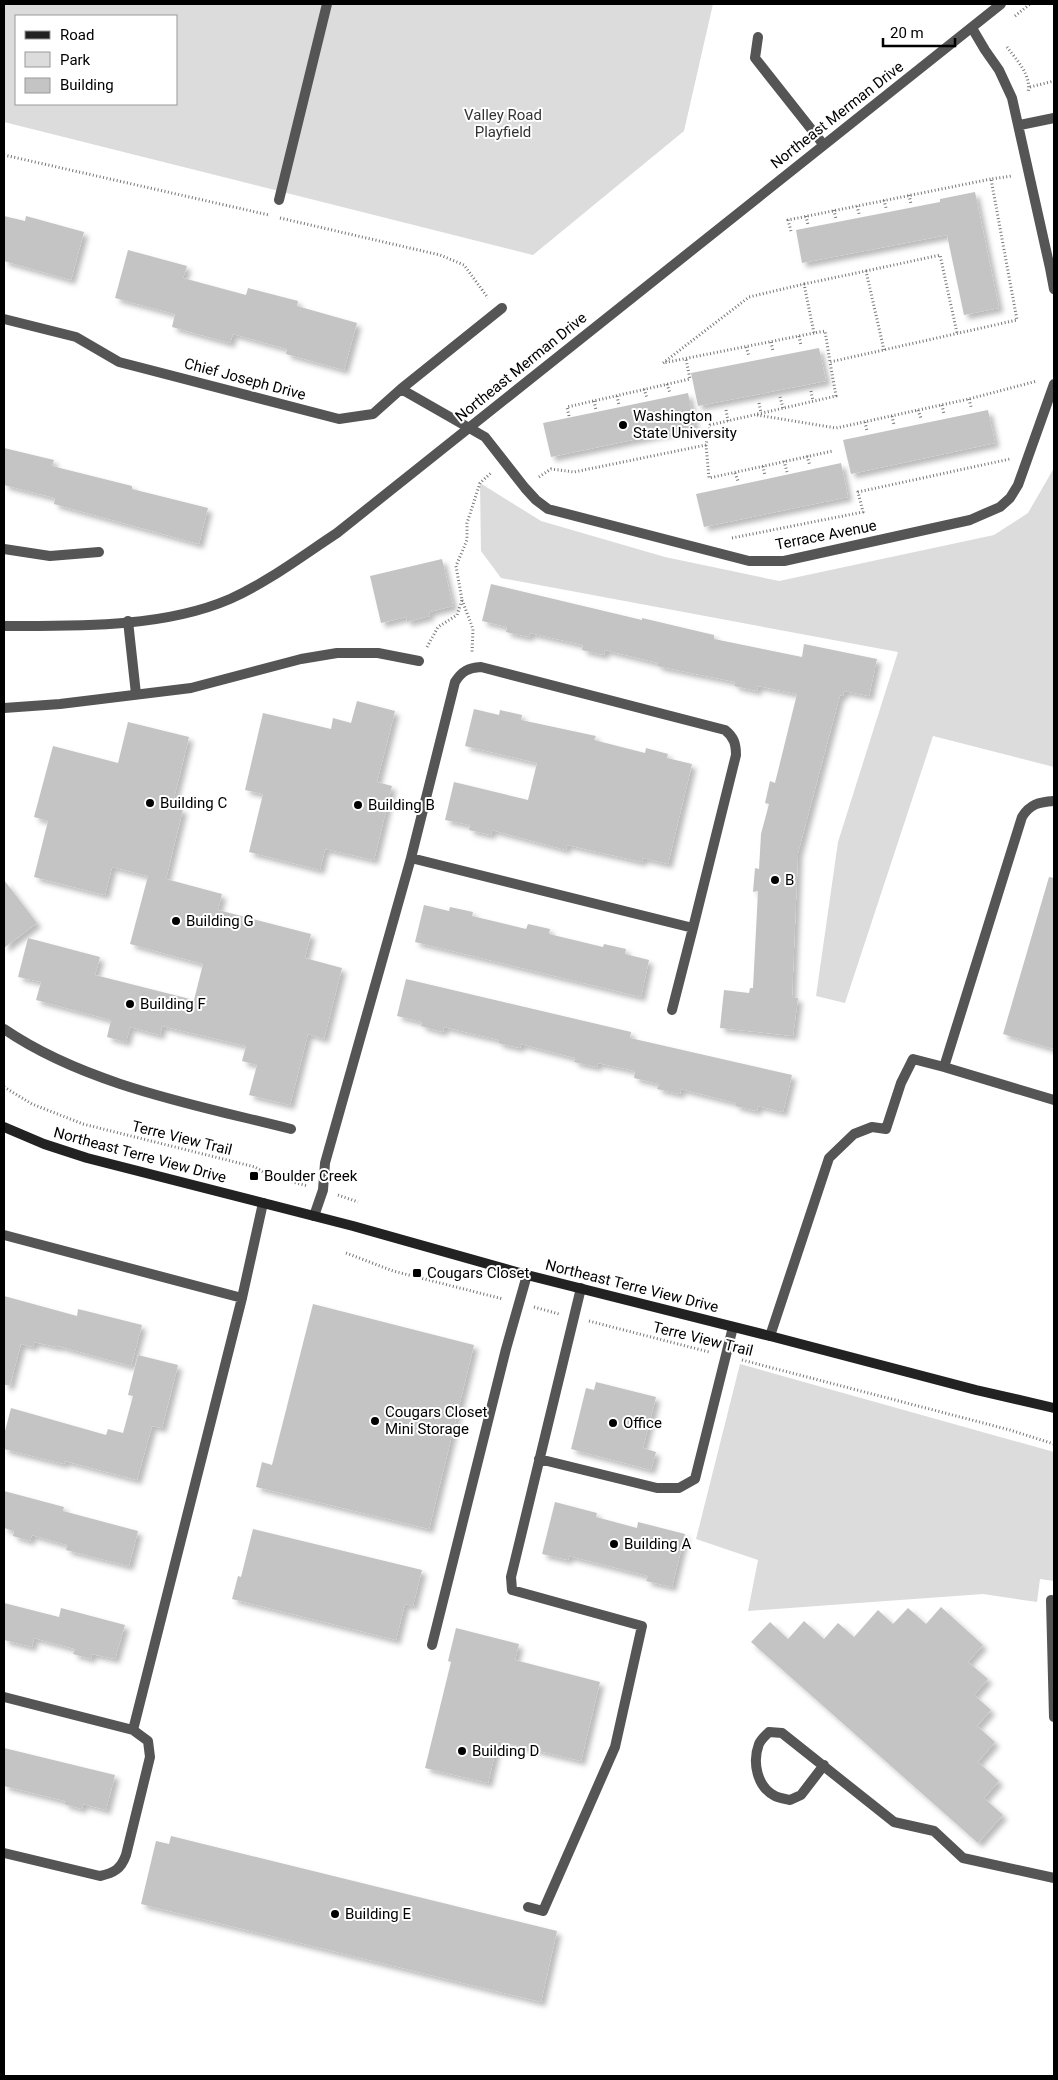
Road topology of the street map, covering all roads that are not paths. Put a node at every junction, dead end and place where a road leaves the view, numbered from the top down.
1 (327, 4) edge
2 (1001, 4) edge
3 (972, 28) junction
4 (758, 38) dead end
5 (1054, 118) edge
6 (1020, 125) junction
7 (824, 144) junction
8 (279, 200) dead end
9 (1052, 267) edge
10 (1054, 289) edge
11 (500, 309) road end
12 (4, 319) edge
13 (1054, 384) edge
14 (401, 389) junction
15 (469, 428) junction
16 (4, 549) edge
17 (99, 552) dead end
18 (128, 621) junction
19 (4, 626) edge
20 (419, 662) road end
21 (136, 694) junction
22 (4, 708) edge
23 (1054, 801) edge
24 (411, 858) junction
25 (693, 928) junction
26 (672, 1010) dead end
27 (4, 1030) edge
28 (944, 1068) junction
29 (1054, 1100) edge
30 (4, 1127) edge
31 (291, 1130) dead end
32 (263, 1203) junction
33 (314, 1216) junction
34 (4, 1235) edge
35 (527, 1275) junction
36 (581, 1288) junction
37 (242, 1298) junction
38 (733, 1327) junction
39 (770, 1336) junction
40 (1054, 1408) edge
41 (539, 1459) junction
42 (1051, 1600) dead end
43 (432, 1645) dead end
44 (1053, 1666) edge
45 (4, 1697) edge
46 (1054, 1717) edge
47 (133, 1730) junction
48 (824, 1765) junction
49 (4, 1853) edge
50 (1054, 1878) edge
51 (528, 1907) dead end

1 - 8 street
2 - 3 street, Northeast Merman Drive
3 - 6 street
3 - 7 street, Northeast Merman Drive
4 - 7 street
5 - 6 street
6 - 9 street
7 - 15 street, Northeast Merman Drive
9 - 10 street
11 - 14 street, Chief Joseph Drive
12 - 14 street, Chief Joseph Drive
13 - 15 street, Terrace Avenue
14 - 15 street
15 - 18 street, Northeast Merman Drive
16 - 17 street
18 - 19 street, Northeast Merman Drive
18 - 21 street
20 - 21 street
21 - 22 street
23 - 28 street
24 - 25 street
24 - 25 street
24 - 33 street
25 - 26 street
27 - 31 street
28 - 29 street
28 - 39 street
30 - 32 main road, Northeast Terre View Drive
32 - 33 main road, Northeast Terre View Drive
32 - 37 street
33 - 35 main road, Northeast Terre View Drive
34 - 37 street
35 - 36 main road, Northeast Terre View Drive
35 - 43 street
36 - 38 main road, Northeast Terre View Drive
36 - 41 street
37 - 47 street
38 - 39 main road, Northeast Terre View Drive
38 - 41 street
39 - 40 main road, Northeast Terre View Drive
41 - 51 street
42 - 44 street
44 - 46 street
45 - 47 street
47 - 49 street
48 - 48 street
48 - 50 street

